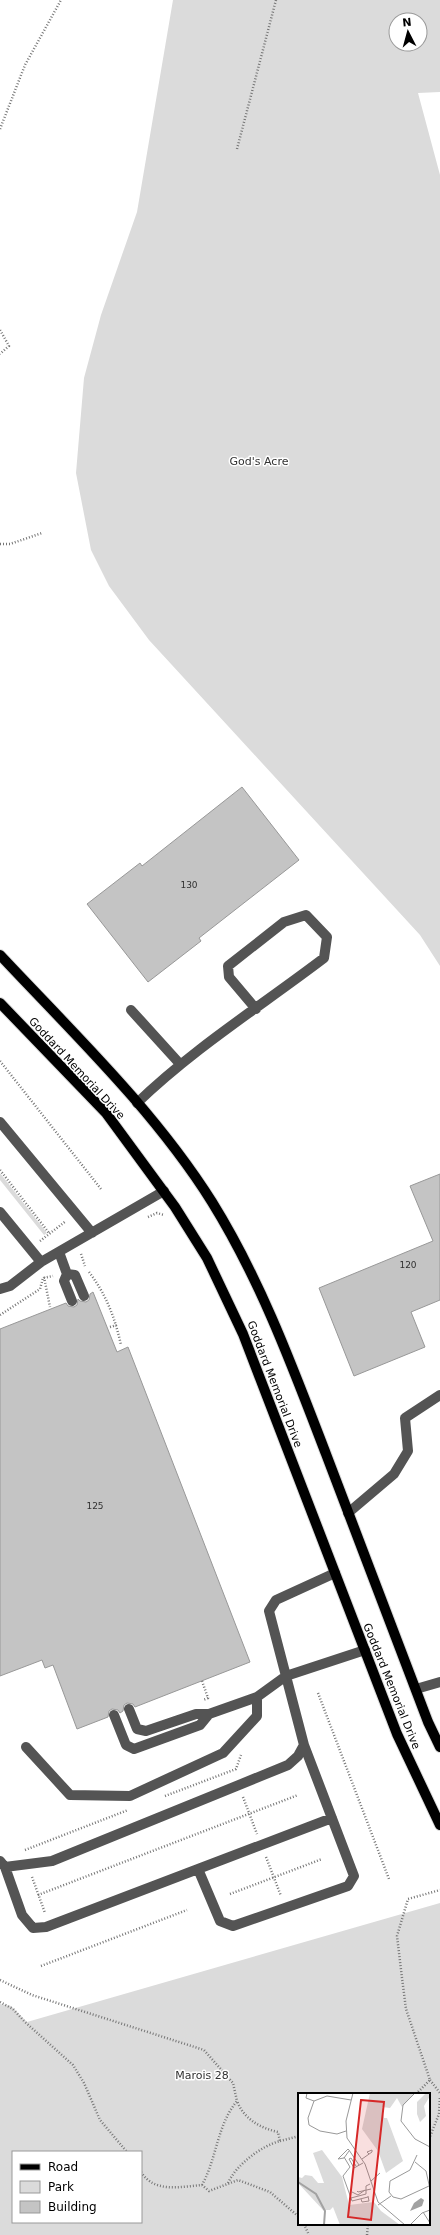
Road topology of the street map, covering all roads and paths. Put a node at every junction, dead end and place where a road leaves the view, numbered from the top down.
1 (61, 0) edge
2 (276, 0) edge
3 (0, 129) edge
4 (238, 149) dead end
5 (0, 330) edge
6 (0, 354) edge
7 (42, 533) dead end
8 (0, 544) edge
9 (0, 955) edge
10 (0, 1003) edge
11 (256, 1009) junction
12 (131, 1010) dead end
13 (0, 1061) edge
14 (180, 1064) junction
15 (137, 1103) junction
16 (0, 1122) edge
17 (0, 1170) edge
18 (101, 1189) dead end
19 (164, 1191) junction
20 (0, 1212) edge
21 (167, 1217) dead end
22 (145, 1218) dead end
23 (67, 1220) dead end
24 (49, 1233) junction
25 (92, 1233) junction
26 (36, 1244) dead end
27 (87, 1250) dead end
28 (59, 1252) junction
29 (41, 1262) junction
30 (67, 1274) junction
31 (44, 1277) junction
32 (56, 1278) dead end
33 (0, 1289) edge
34 (84, 1296) dead end
35 (72, 1301) dead end
36 (50, 1307) dead end
37 (0, 1315) edge
38 (117, 1325) junction
39 (110, 1327) dead end
40 (121, 1345) dead end
41 (440, 1394) edge
42 (348, 1513) junction
43 (335, 1573) junction
44 (365, 1650) junction
45 (286, 1676) junction
46 (202, 1681) dead end
47 (440, 1682) edge
48 (416, 1689) junction
49 (318, 1693) dead end
50 (257, 1696) junction
51 (196, 1702) dead end
52 (129, 1709) dead end
53 (209, 1714) junction
54 (114, 1715) dead end
55 (304, 1745) junction
56 (26, 1747) dead end
57 (440, 1747) edge
58 (243, 1795) dead end
59 (298, 1795) dead end
60 (250, 1814) junction
61 (332, 1818) junction
62 (440, 1825) edge
63 (258, 1834) dead end
64 (266, 1857) dead end
65 (322, 1859) dead end
66 (2, 1864) edge
67 (198, 1869) junction
68 (31, 1874) dead end
69 (274, 1877) junction
70 (389, 1879) dead end
71 (440, 1890) edge
72 (230, 1894) dead end
73 (38, 1895) junction
74 (285, 1908) junction
75 (187, 1910) dead end
76 (50, 1926) junction
77 (41, 1966) dead end
78 (0, 1980) edge
79 (0, 2002) edge
80 (430, 2080) junction
81 (417, 2093) edge
82 (440, 2093) edge
83 (440, 2096) edge
84 (237, 2101) junction
85 (298, 2136) edge
86 (430, 2136) edge
87 (280, 2141) junction
88 (126, 2151) edge
89 (142, 2174) edge
90 (228, 2183) junction
91 (202, 2184) junction
92 (298, 2216) edge
93 (304, 2225) edge
94 (368, 2225) edge
95 (309, 2235) edge
96 (367, 2235) edge

1 - 3 path
2 - 4 path
5 - 6 path
7 - 8 path
9 - 15 main road, Goddard Memorial Drive
10 - 19 main road, Goddard Memorial Drive
11 - 11 lane
11 - 14 lane
12 - 14 lane
13 - 18 path
14 - 15 lane
15 - 42 main road, Goddard Memorial Drive
16 - 25 lane
17 - 24 path
19 - 25 lane
19 - 43 main road, Goddard Memorial Drive
20 - 29 lane
21 - 22 path
23 - 24 path
24 - 26 path
25 - 28 lane
27 - 38 path
28 - 29 lane
28 - 30 lane
29 - 33 lane
30 - 34 lane
30 - 35 lane
31 - 32 path
31 - 36 path
31 - 37 path
38 - 39 path
38 - 40 path
41 - 42 lane
42 - 48 main road, Goddard Memorial Drive
43 - 44 main road, Goddard Memorial Drive
43 - 45 lane
44 - 45 lane
44 - 62 main road, Goddard Memorial Drive
45 - 50 lane
45 - 55 lane
46 - 51 path
47 - 48 lane
48 - 57 main road, Goddard Memorial Drive
49 - 70 path
50 - 53 lane
50 - 56 lane
52 - 53 lane
53 - 54 lane
55 - 61 lane
55 - 66 lane
58 - 60 path
59 - 60 path
60 - 63 path
60 - 73 path
61 - 67 lane
61 - 74 lane
64 - 69 path
65 - 69 path
66 - 76 lane
67 - 74 lane
67 - 76 lane
68 - 73 path
69 - 72 path
69 - 74 path
71 - 80 path
73 - 76 path
75 - 77 path
78 - 84 path
79 - 88 path
80 - 81 path
80 - 82 path
83 - 86 path
84 - 87 path
84 - 91 path
85 - 87 path
87 - 90 path
89 - 91 path
90 - 91 path
90 - 92 path
93 - 95 path
94 - 96 path

